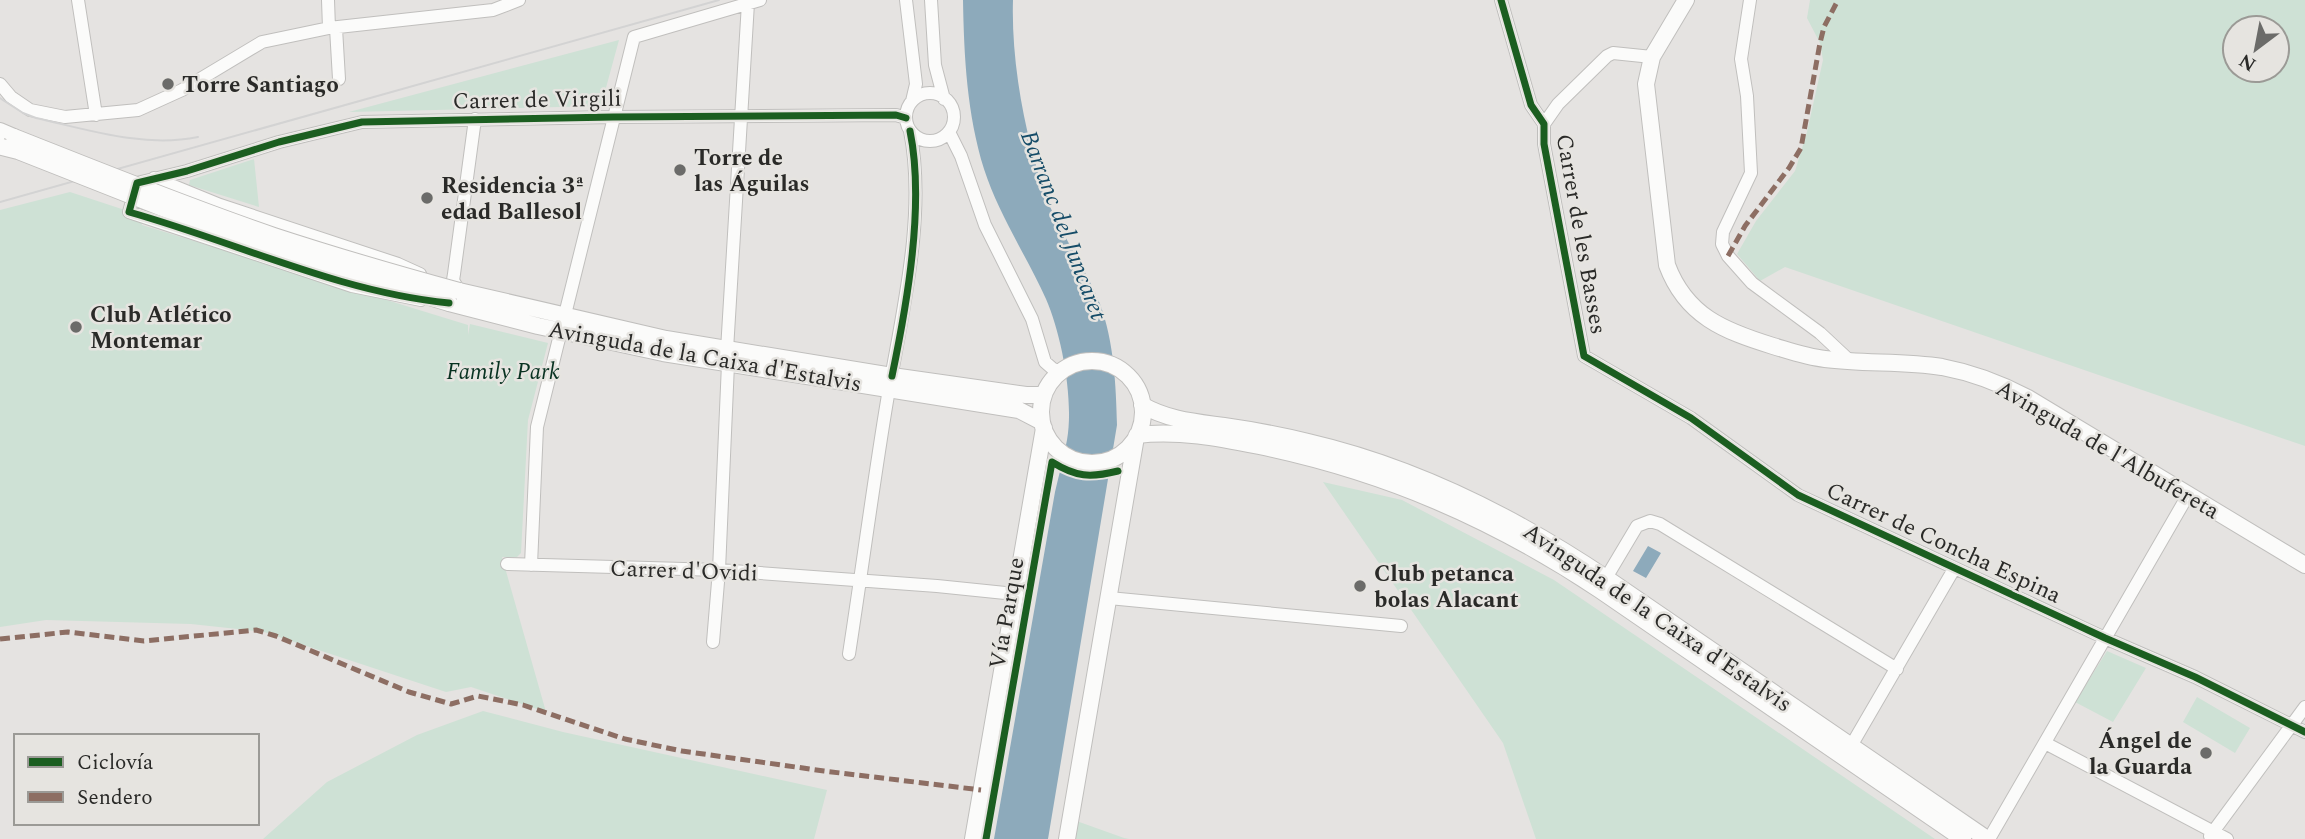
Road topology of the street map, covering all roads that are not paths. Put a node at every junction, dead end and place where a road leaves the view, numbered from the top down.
1 (78, 0) edge
2 (328, 0) edge
3 (906, 0) edge
4 (931, 0) edge
5 (1501, 0) edge
6 (1686, 0) edge
7 (1749, 0) edge
8 (512, 1) edge
9 (754, 2) edge
10 (332, 28) junction
11 (1652, 57) junction
12 (935, 65) junction
13 (339, 79) dead end
14 (0, 84) edge
15 (925, 94) junction
16 (944, 99) junction
17 (912, 101) junction
18 (96, 115) junction
19 (740, 116) junction
20 (613, 117) junction
21 (906, 118) junction
22 (475, 119) junction
23 (1544, 124) junction
24 (910, 131) junction
25 (949, 132) junction
26 (4, 141) edge
27 (174, 180) junction
28 (135, 214) joint
29 (454, 297) junction
30 (562, 324) junction
31 (1584, 356) joint
32 (727, 357) junction
33 (1852, 362) junction
34 (1061, 371) junction
35 (891, 383) junction
36 (1043, 395) junction
37 (1142, 405) junction
38 (1043, 425) junction
39 (1137, 436) junction
40 (2188, 495) junction
41 (507, 564) dead end
42 (531, 565) junction
43 (2305, 565) edge
44 (1954, 569) junction
45 (719, 570) junction
46 (1606, 578) junction
47 (860, 580) junction
48 (1015, 594) junction
49 (1109, 598) junction
50 (1401, 626) dead end
51 (2105, 638) junction
52 (713, 642) dead end
53 (849, 654) dead end
54 (1896, 669) junction
55 (2305, 707) edge
56 (2292, 724) junction
57 (2305, 732) edge
58 (2045, 743) junction
59 (1851, 746) junction
60 (2210, 836) edge
61 (973, 839) edge
62 (1067, 839) edge
63 (1962, 839) edge
64 (1988, 839) edge
65 (2227, 839) edge

1 - 18 street
2 - 10 street
3 - 17 street
4 - 12 street
5 - 23 street, Carrer de les Basses
6 - 11 main road, Avinguda de l'Albufereta
7 - 33 street
8 - 10 street
9 - 19 street
9 - 20 street
10 - 13 street
10 - 18 street
11 - 23 street
11 - 33 main road, Avinguda de l'Albufereta
12 - 15 street
12 - 16 street
14 - 18 street
15 - 16 street
15 - 17 street
16 - 25 street
17 - 21 street
19 - 20 street, Carrer de Virgili
19 - 21 street, Carrer de Virgili
19 - 32 street
20 - 22 street, Carrer de Virgili
20 - 30 street
21 - 24 street
22 - 27 street, Carrer de Virgili
22 - 29 street
23 - 31 street, Carrer de les Basses
24 - 25 street
24 - 35 street
25 - 34 street
26 - 29 main road, Avinguda de la Caixa d'Estalvis, bridge
27 - 28 street, Carrer de Virgili
27 - 29 street, Avinguda de la Caixa d'Estalvis
28 - 29 street, Avinguda de la Caixa d'Estalvis
29 - 30 main road, Avinguda de la Caixa d'Estalvis
30 - 32 main road, Avinguda de la Caixa d'Estalvis
30 - 42 street
31 - 44 street, Carrer de Concha Espina
32 - 35 main road, Avinguda de la Caixa d'Estalvis
32 - 45 street
33 - 40 main road, Avinguda de l'Albufereta
34 - 36 main road
34 - 37 main road
35 - 36 main road, Avinguda de la Caixa d'Estalvis
35 - 38 main road, Avinguda de la Caixa d'Estalvis
35 - 47 street
36 - 38 main road
37 - 39 main road
37 - 46 main road, Avinguda de la Caixa d'Estalvis
38 - 39 main road
38 - 48 main road
39 - 49 main road
39 - 63 main road, Avinguda de la Caixa d'Estalvis
40 - 43 main road, Avinguda de l'Albufereta
40 - 51 street
41 - 42 street, Carrer d'Ovidi
42 - 45 street, Carrer d'Ovidi
44 - 51 street, Carrer de Concha Espina
44 - 54 street
45 - 47 street, Carrer d'Ovidi
45 - 52 street
46 - 54 street
46 - 59 main road, Avinguda de la Caixa d'Estalvis
47 - 48 street, Carrer d'Ovidi
47 - 53 street
48 - 61 main road
49 - 50 street
49 - 62 main road
51 - 56 street, Carrer de Concha Espina
51 - 58 street
54 - 59 street
55 - 56 street
56 - 57 street, Carrer de Concha Espina
56 - 60 street
58 - 60 street
58 - 64 street
59 - 64 main road, Avinguda de la Caixa d'Estalvis
60 - 65 street

